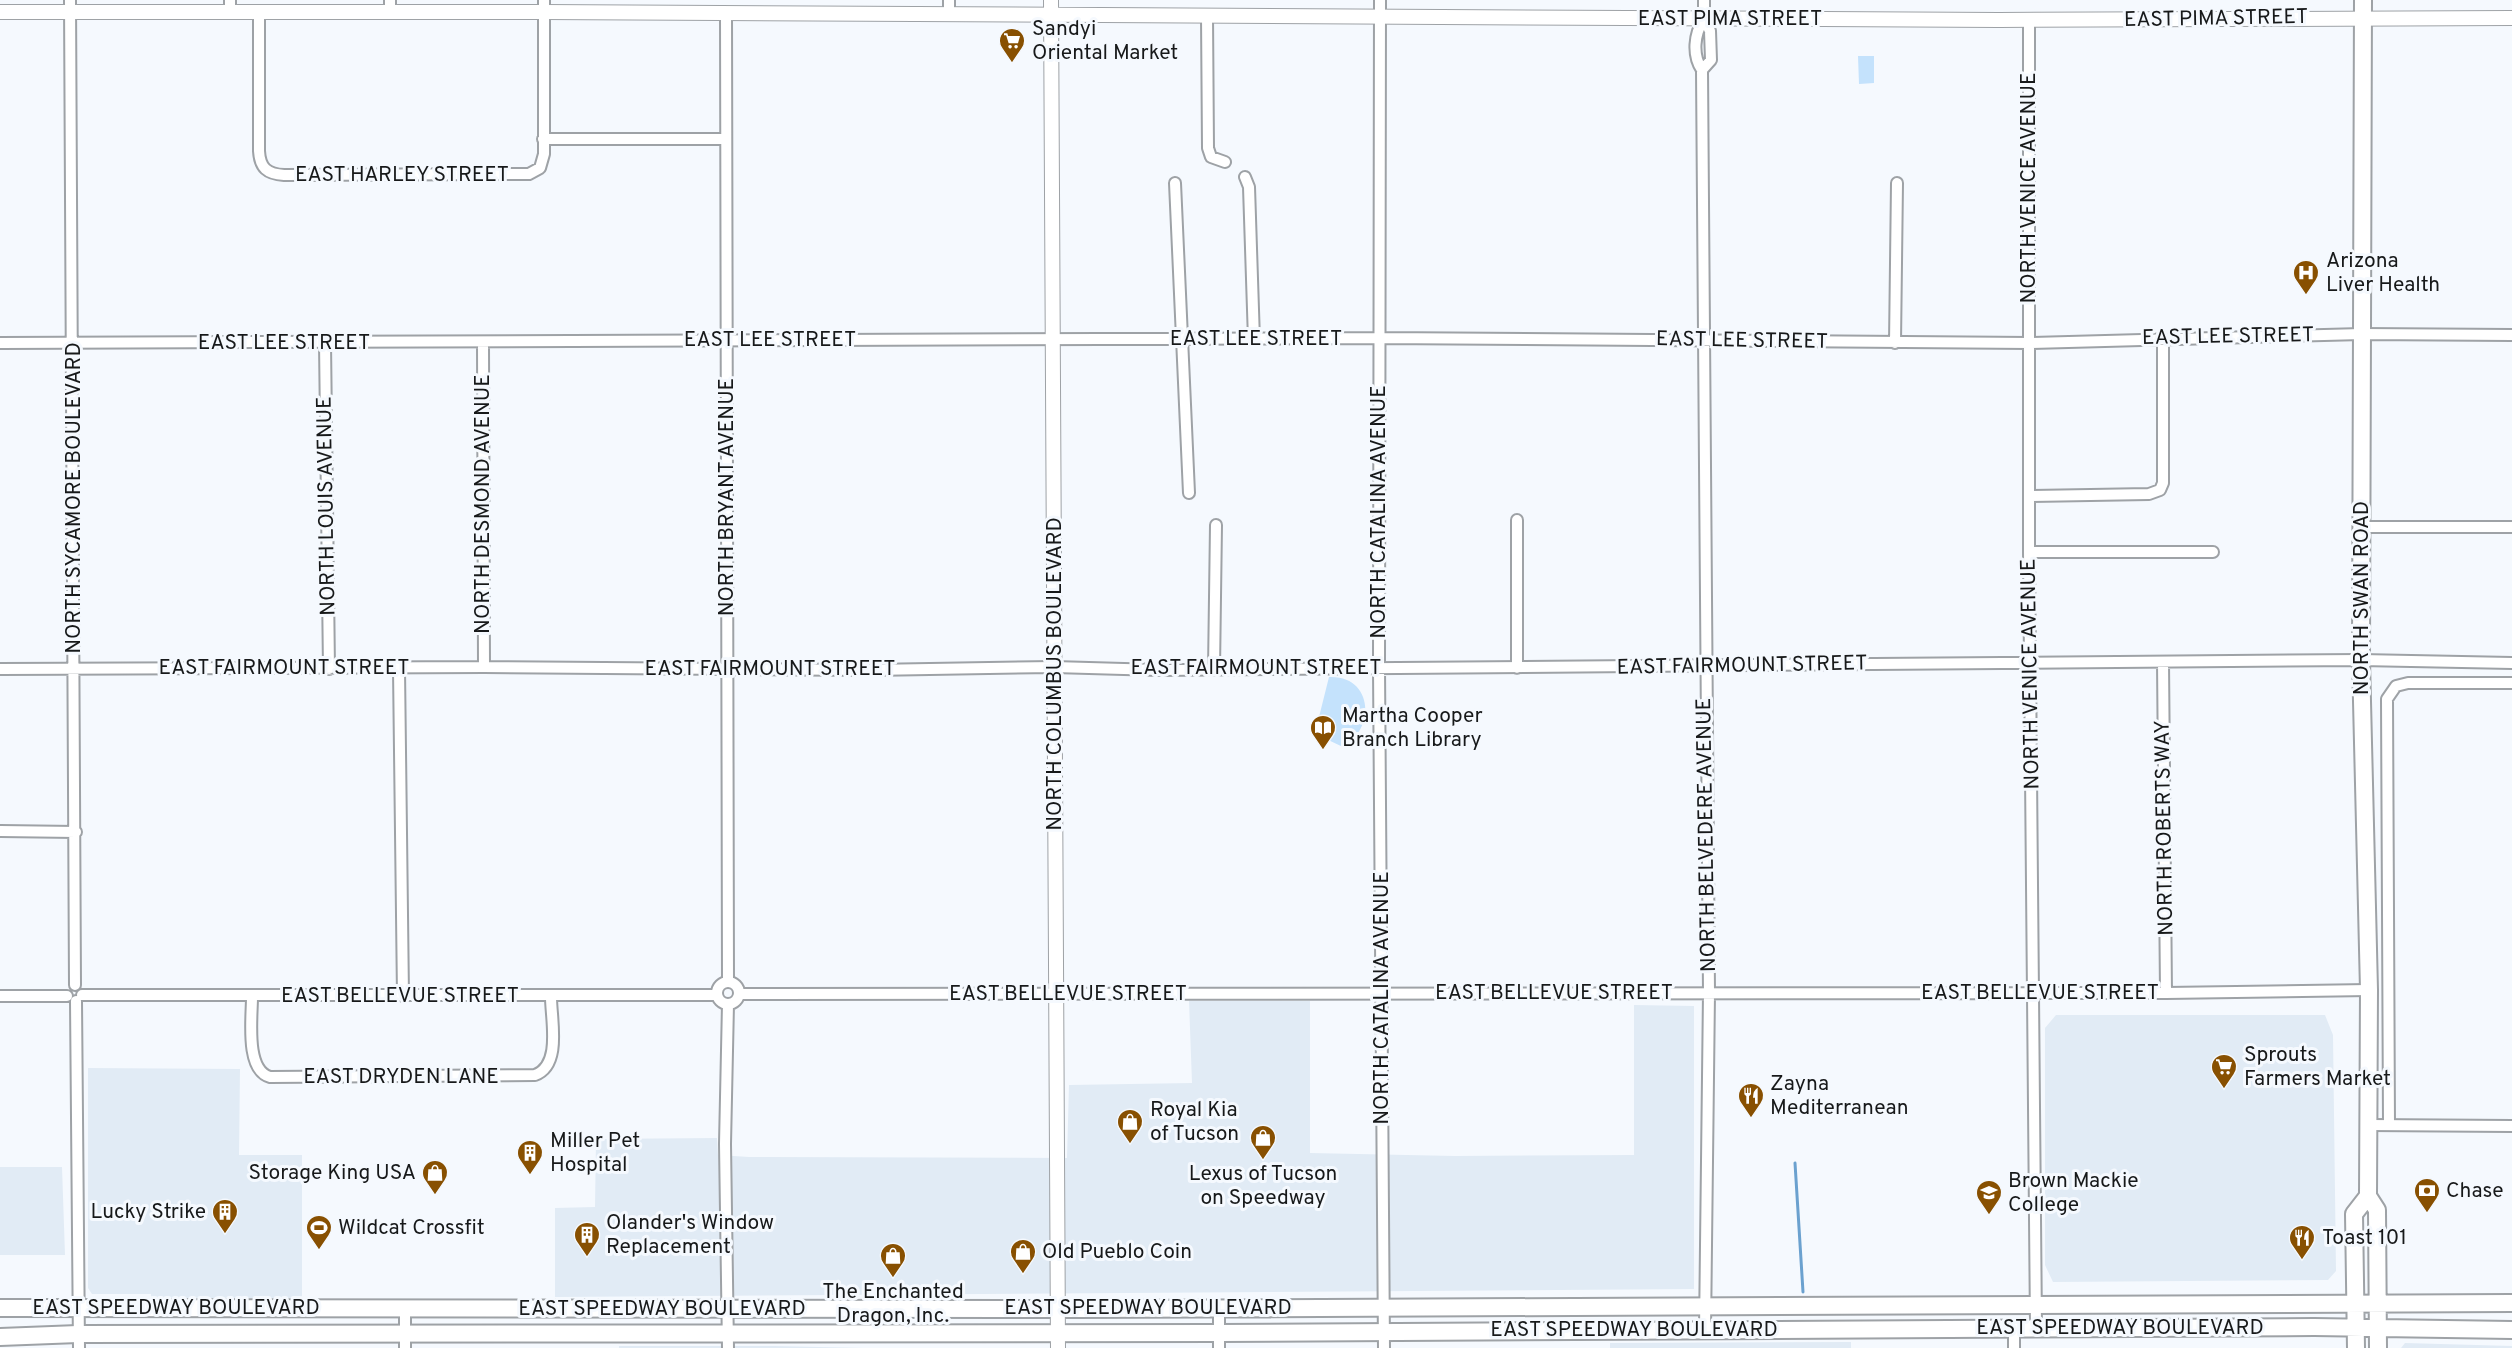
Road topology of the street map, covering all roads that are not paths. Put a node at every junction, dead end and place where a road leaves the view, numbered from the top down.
1 (1052, 0) edge
2 (1380, 0) edge
3 (1704, 0) edge
4 (2363, 0) edge
5 (70, 6) edge
6 (230, 6) edge
7 (386, 6) edge
8 (544, 6) edge
9 (949, 7) edge
10 (259, 11) junction
11 (0, 12) edge
12 (726, 13) junction
13 (1052, 15) junction
14 (1207, 16) junction
15 (1380, 16) junction
16 (2363, 18) junction
17 (2512, 18) edge
18 (1704, 19) junction
19 (2029, 21) junction
20 (725, 139) junction
21 (543, 140) junction
22 (1225, 162) dead end
23 (1245, 177) dead end
24 (1175, 183) dead end
25 (1897, 183) dead end
26 (2362, 334) junction
27 (2512, 335) edge
28 (1380, 338) junction
29 (1053, 339) junction
30 (1184, 339) junction
31 (1254, 339) junction
32 (2163, 339) junction
33 (726, 340) junction
34 (1705, 340) junction
35 (483, 342) junction
36 (0, 343) edge
37 (74, 343) junction
38 (325, 343) junction
39 (1895, 343) junction
40 (2030, 343) junction
41 (1189, 493) dead end
42 (2029, 496) junction
43 (1517, 520) dead end
44 (1216, 525) dead end
45 (2362, 527) junction
46 (2512, 527) edge
47 (2029, 552) junction
48 (2213, 552) dead end
49 (2361, 660) junction
50 (2163, 662) junction
51 (2031, 663) junction
52 (2512, 663) edge
53 (1706, 666) junction
54 (484, 667) junction
55 (1054, 667) junction
56 (1379, 668) junction
57 (1517, 668) junction
58 (0, 669) edge
59 (74, 669) junction
60 (329, 669) junction
61 (399, 669) junction
62 (1214, 669) junction
63 (727, 670) junction
64 (2512, 683) edge
65 (0, 831) edge
66 (76, 832) junction
67 (728, 982) junction
68 (2369, 990) junction
69 (1382, 992) junction
70 (2034, 992) junction
71 (1709, 993) junction
72 (2166, 993) junction
73 (739, 994) junction
74 (1056, 994) junction
75 (717, 995) junction
76 (0, 996) edge
77 (252, 996) junction
78 (403, 996) junction
79 (551, 996) junction
80 (75, 997) junction
81 (728, 1004) junction
82 (2368, 1125) junction
83 (2389, 1125) junction
84 (2512, 1126) edge
85 (2368, 1196) junction
86 (2355, 1302) junction
87 (2377, 1302) junction
88 (2036, 1303) junction
89 (2512, 1303) edge
90 (1705, 1304) junction
91 (1384, 1306) junction
92 (0, 1308) edge
93 (405, 1308) junction
94 (1220, 1308) junction
95 (77, 1309) junction
96 (727, 1309) junction
97 (1058, 1309) junction
98 (2355, 1327) junction
99 (2014, 1328) junction
100 (2036, 1328) junction
101 (2378, 1328) junction
102 (1706, 1330) junction
103 (2512, 1330) edge
104 (0, 1336) edge
105 (405, 1340) edge
106 (1058, 1340) edge
107 (1384, 1340) edge
108 (78, 1341) edge
109 (728, 1341) edge
110 (1219, 1341) edge
111 (2014, 1348) edge
112 (2356, 1348) edge
113 (2378, 1348) edge

1 - 13 street, NORTH COLUMBUS BOULEVARD
2 - 15 street, NORTH CATALINA AVENUE
3 - 18 street
4 - 16 main road, NORTH SWAN ROAD
5 - 6 street, EAST PIMA STREET
5 - 11 street, EAST PIMA STREET
5 - 37 street, NORTH SYCAMORE BOULEVARD
6 - 10 street, EAST PIMA STREET
7 - 8 street, EAST PIMA STREET
7 - 10 street, EAST PIMA STREET
8 - 12 street, EAST PIMA STREET
8 - 21 street
9 - 12 street, EAST PIMA STREET
9 - 13 street, EAST PIMA STREET
10 - 21 street, EAST HARLEY STREET
12 - 20 street, NORTH BRYANT AVENUE
13 - 14 street, EAST PIMA STREET
13 - 29 street, NORTH COLUMBUS BOULEVARD
14 - 15 street, EAST PIMA STREET
14 - 22 street
15 - 18 street, EAST PIMA STREET
15 - 28 street, NORTH CATALINA AVENUE
16 - 17 street, EAST PIMA STREET
16 - 19 street, EAST PIMA STREET
16 - 26 main road, NORTH SWAN ROAD
18 - 19 street, EAST PIMA STREET
18 - 34 street, NORTH BELVEDERE AVENUE
19 - 40 street, NORTH VENICE AVENUE
20 - 21 street
20 - 33 street, NORTH BRYANT AVENUE
23 - 31 street
24 - 30 street
25 - 39 street
26 - 27 street, EAST LEE STREET
26 - 32 street, EAST LEE STREET
26 - 45 main road, NORTH SWAN ROAD
28 - 31 street, EAST LEE STREET
28 - 34 street, EAST LEE STREET
28 - 56 street, NORTH CATALINA AVENUE
29 - 30 street, EAST LEE STREET
29 - 33 street, EAST LEE STREET
29 - 55 street, NORTH COLUMBUS BOULEVARD
30 - 31 street, EAST LEE STREET
30 - 41 street
32 - 40 street, EAST LEE STREET
32 - 42 street
33 - 35 street, EAST LEE STREET
33 - 63 street, NORTH BRYANT AVENUE
34 - 39 street, EAST LEE STREET
34 - 53 street, NORTH BELVEDERE AVENUE
35 - 38 street, EAST LEE STREET
35 - 54 street, NORTH DESMOND AVENUE
36 - 37 street, EAST LEE STREET
37 - 38 street, EAST LEE STREET
37 - 59 street, NORTH SYCAMORE BOULEVARD
38 - 60 street, NORTH LOUIS AVENUE
39 - 40 street, EAST LEE STREET
40 - 42 street, NORTH VENICE AVENUE
42 - 47 street, NORTH VENICE AVENUE
43 - 57 street
44 - 62 street
45 - 46 street
45 - 49 main road, NORTH SWAN ROAD
47 - 48 street
47 - 51 street, NORTH VENICE AVENUE
49 - 50 street, EAST FAIRMOUNT STREET
49 - 52 street, EAST FAIRMOUNT STREET
49 - 68 main road, NORTH SWAN ROAD
50 - 51 street, EAST FAIRMOUNT STREET
50 - 72 street, NORTH ROBERTS WAY
51 - 53 street, EAST FAIRMOUNT STREET
51 - 70 street, NORTH VENICE AVENUE
53 - 57 street, EAST FAIRMOUNT STREET
53 - 71 street, NORTH BELVEDERE AVENUE
54 - 61 street, EAST FAIRMOUNT STREET
54 - 63 street, EAST FAIRMOUNT STREET
55 - 62 street, EAST FAIRMOUNT STREET
55 - 63 street, EAST FAIRMOUNT STREET
55 - 74 street, NORTH COLUMBUS BOULEVARD
56 - 57 street, EAST FAIRMOUNT STREET
56 - 62 street, EAST FAIRMOUNT STREET
56 - 69 street, NORTH CATALINA AVENUE
58 - 59 street, EAST FAIRMOUNT STREET
59 - 60 street, EAST FAIRMOUNT STREET
59 - 66 street, NORTH SYCAMORE BOULEVARD
60 - 61 street, EAST FAIRMOUNT STREET
61 - 78 street
63 - 67 street, NORTH BRYANT AVENUE
64 - 83 street, NORTH SWAN ROAD
65 - 66 street
66 - 80 street, NORTH SYCAMORE BOULEVARD
67 - 73 street
67 - 75 street
68 - 72 street, EAST BELLEVUE STREET
68 - 82 main road, NORTH SWAN ROAD
69 - 71 street, EAST BELLEVUE STREET
69 - 74 street, EAST BELLEVUE STREET
69 - 91 street, NORTH CATALINA AVENUE
70 - 71 street, EAST BELLEVUE STREET
70 - 72 street, EAST BELLEVUE STREET
70 - 88 street, NORTH VENICE AVENUE
71 - 90 street, NORTH BELVEDERE AVENUE
73 - 74 street, EAST BELLEVUE STREET
73 - 81 street
74 - 97 street, NORTH COLUMBUS BOULEVARD
75 - 79 street, EAST BELLEVUE STREET
75 - 81 street
76 - 80 street, EAST BELLEVUE STREET
77 - 78 street, EAST BELLEVUE STREET
77 - 79 street, EAST DRYDEN LANE
77 - 80 street, EAST BELLEVUE STREET
78 - 79 street, EAST BELLEVUE STREET
80 - 95 street
81 - 96 street
82 - 83 street
82 - 85 main road, NORTH SWAN ROAD
83 - 84 street
85 - 86 main road, NORTH SWAN ROAD
85 - 87 main road, NORTH SWAN ROAD
86 - 87 main road, EAST SPEEDWAY BOULEVARD
86 - 88 main road, EAST SPEEDWAY BOULEVARD
86 - 98 main road, NORTH SWAN ROAD
87 - 89 main road, EAST SPEEDWAY BOULEVARD
87 - 101 main road, NORTH SWAN ROAD
88 - 90 main road, EAST SPEEDWAY BOULEVARD
88 - 100 street, NORTH VENICE AVENUE
90 - 91 main road, EAST SPEEDWAY BOULEVARD
90 - 102 street, NORTH BELVEDERE AVENUE
91 - 94 main road, EAST SPEEDWAY BOULEVARD
91 - 107 street, NORTH CATALINA AVENUE
92 - 95 main road, EAST SPEEDWAY BOULEVARD
93 - 95 main road, EAST SPEEDWAY BOULEVARD
93 - 96 main road, EAST SPEEDWAY BOULEVARD
93 - 105 street
94 - 97 main road, EAST SPEEDWAY BOULEVARD
94 - 110 street
95 - 108 street
96 - 97 main road, EAST SPEEDWAY BOULEVARD
96 - 109 street
97 - 106 street, NORTH COLUMBUS BOULEVARD
98 - 100 main road, EAST SPEEDWAY BOULEVARD
98 - 101 main road, EAST SPEEDWAY BOULEVARD
98 - 112 main road, NORTH SWAN ROAD
99 - 100 main road, EAST SPEEDWAY BOULEVARD
99 - 102 main road, EAST SPEEDWAY BOULEVARD
99 - 111 street
101 - 103 main road, EAST SPEEDWAY BOULEVARD
101 - 113 main road, NORTH SWAN ROAD
102 - 107 main road, EAST SPEEDWAY BOULEVARD
104 - 108 main road, EAST SPEEDWAY BOULEVARD
105 - 108 main road, EAST SPEEDWAY BOULEVARD
105 - 109 main road, EAST SPEEDWAY BOULEVARD
106 - 109 main road, EAST SPEEDWAY BOULEVARD
106 - 110 main road, EAST SPEEDWAY BOULEVARD
107 - 110 main road, EAST SPEEDWAY BOULEVARD

